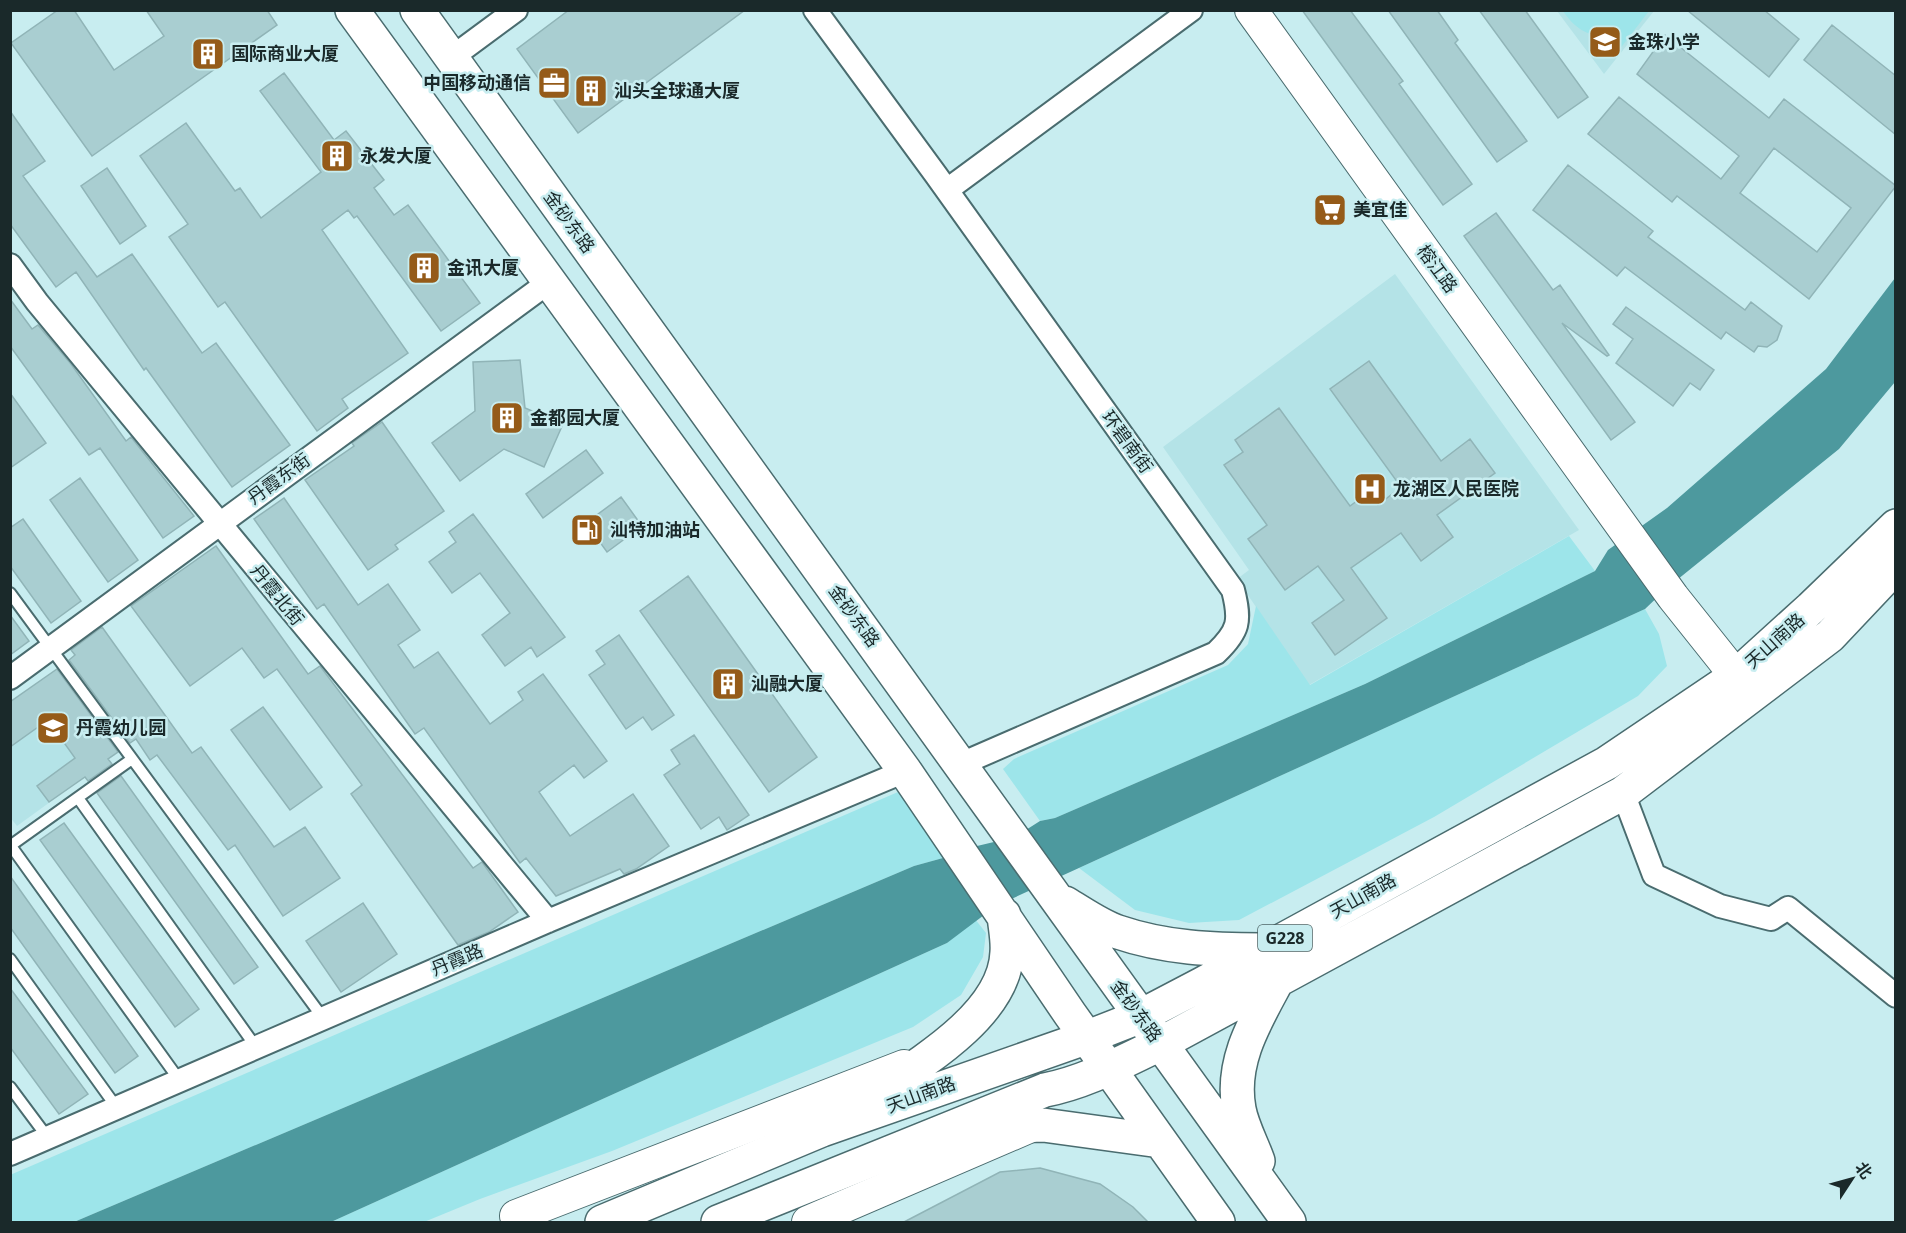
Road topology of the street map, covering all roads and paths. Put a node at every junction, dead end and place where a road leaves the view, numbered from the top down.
1 (352, 10) edge
2 (417, 10) edge
3 (516, 10) edge
4 (815, 10) edge
5 (1191, 10) edge
6 (1251, 10) edge
7 (451, 58) junction
8 (947, 190) junction
9 (10, 265) edge
10 (549, 282) junction
11 (218, 524) junction
12 (1896, 526) edge
13 (1896, 566) edge
14 (10, 593) edge
15 (51, 648) junction
16 (1736, 676) junction
17 (10, 678) edge
18 (132, 759) junction
19 (961, 764) junction
20 (905, 771) junction
21 (1623, 793) junction
22 (78, 798) junction
23 (11, 846) edge
24 (1054, 895) junction
25 (1004, 914) junction
26 (548, 921) junction
27 (1264, 950) junction
28 (10, 958) edge
29 (1278, 979) junction
30 (1896, 996) edge
31 (1139, 1017) junction
32 (323, 1018) junction
33 (1088, 1037) junction
34 (1160, 1044) junction
35 (256, 1047) junction
36 (926, 1057) junction
37 (1108, 1069) junction
38 (180, 1081) junction
39 (10, 1087) edge
40 (117, 1108) junction
41 (955, 1126) junction
42 (1031, 1126) junction
43 (822, 1130) junction
44 (48, 1138) junction
45 (1160, 1141) junction
46 (10, 1154) edge
47 (699, 1181) junction
48 (1281, 1211) edge
49 (507, 1219) edge
50 (602, 1222) edge
51 (718, 1222) edge
52 (808, 1222) edge
53 (1218, 1222) edge

1 - 10 main road
2 - 7 main road, 金砂东路
3 - 7 street
4 - 8 street, 环碧南街
5 - 8 street
6 - 16 main road, 榕江路
7 - 19 main road, 金砂东路
8 - 19 street, 环碧南街
9 - 11 street, 丹霞北街
10 - 11 street, 丹霞东街
10 - 20 main road
11 - 15 street, 丹霞东街
11 - 26 street, 丹霞北街
12 - 16 main road, 天山南路 / G228
13 - 21 main road, 天山南路 / G228
14 - 15 lane
15 - 17 street, 丹霞东街
15 - 18 lane
16 - 27 main road, 天山南路 / G228
18 - 22 lane
18 - 32 lane
19 - 24 main road, 金砂东路
20 - 25 main road
20 - 26 street, 丹霞路
21 - 29 main road, 天山南路 / G228
21 - 30 street
22 - 23 lane
22 - 35 lane
23 - 38 lane
24 - 27 main road
24 - 31 main road, 金砂东路
25 - 33 main road
25 - 36 main road
26 - 32 street, 丹霞路
27 - 31 main road, 天山南路 / G228
28 - 40 lane
29 - 34 main road, 天山南路 / G228
29 - 48 main road
31 - 33 main road, 天山南路 / G228
31 - 34 main road, 金砂东路
32 - 35 street, 丹霞路
33 - 37 main road
33 - 43 main road, 天山南路 / G228
34 - 37 main road, 天山南路 / G228
34 - 48 main road, 金砂东路
35 - 38 street, 丹霞路
36 - 43 main road
36 - 49 main road, 天山南路
37 - 41 main road, 天山南路 / G228
37 - 45 main road
38 - 40 street, 丹霞路
39 - 44 lane
40 - 44 street, 丹霞路
41 - 42 main road
41 - 51 main road, 天山南路 / G228
42 - 45 main road
42 - 52 main road
43 - 47 main road, 天山南路 / G228
44 - 46 street, 丹霞路
45 - 53 main road
47 - 49 main road, 天山南路
47 - 50 main road, 天山南路 / G228

